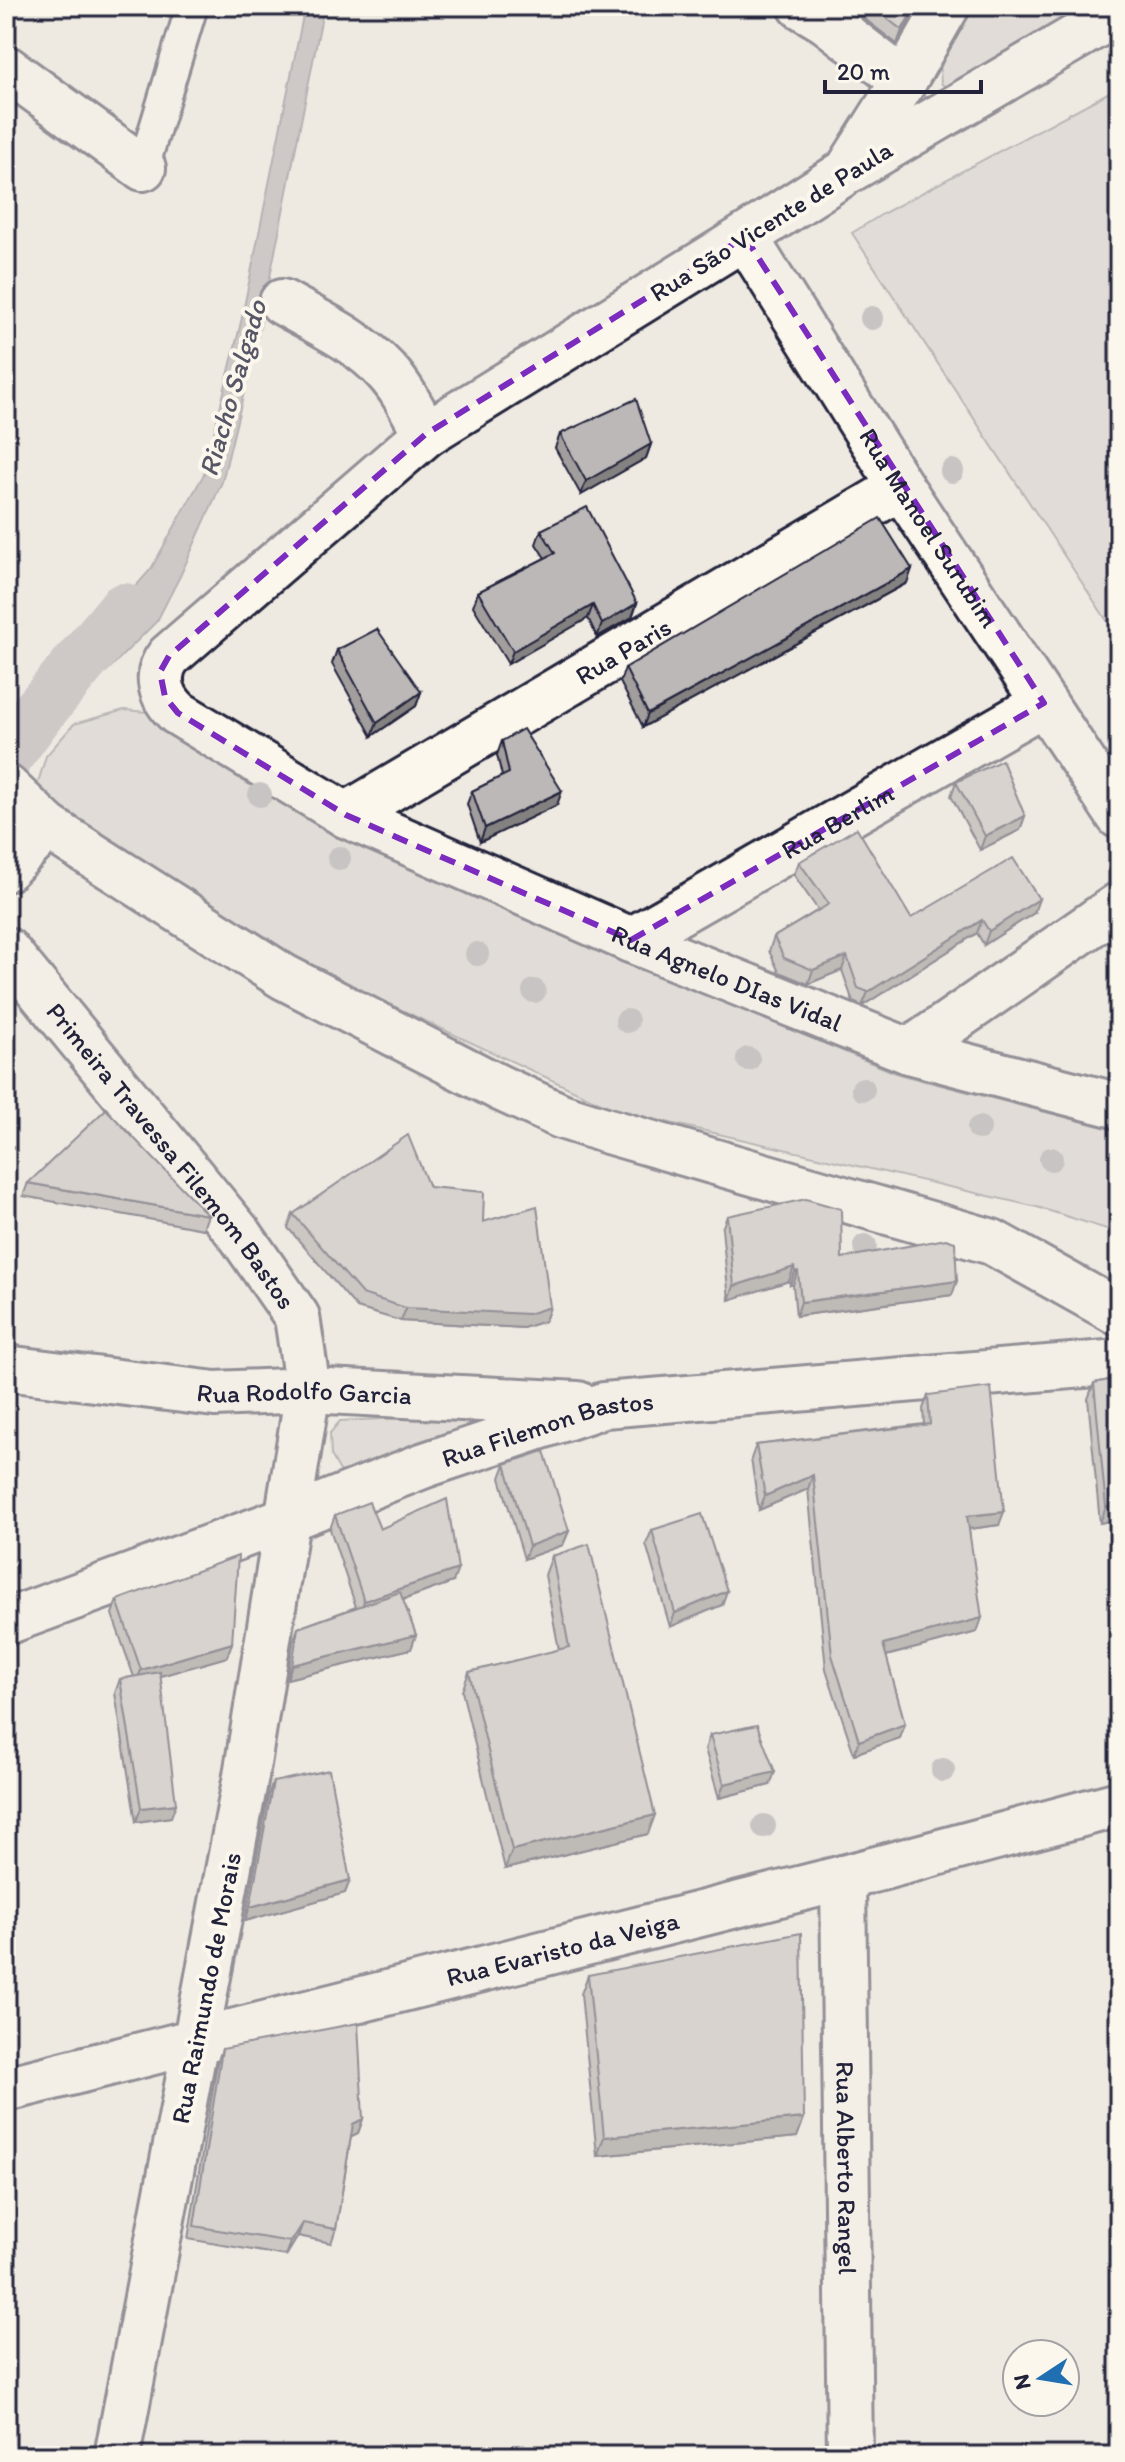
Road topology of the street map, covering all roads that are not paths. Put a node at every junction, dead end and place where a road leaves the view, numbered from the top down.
1 (192, 6) edge
2 (801, 6) edge
3 (947, 6) edge
4 (1119, 12) edge
5 (6, 68) edge
6 (904, 81) junction
7 (143, 168) joint
8 (846, 172) junction
9 (745, 237) junction
10 (282, 302) dead end
11 (426, 434) junction
12 (901, 487) junction
13 (1044, 703) junction
14 (24, 804) edge
15 (346, 815) junction
16 (1119, 816) edge
17 (6, 869) edge
18 (1119, 905) edge
19 (631, 940) junction
20 (6, 950) edge
21 (909, 1051) junction
22 (1119, 1106) edge
23 (1119, 1313) edge
24 (1119, 1362) edge
25 (6, 1368) edge
26 (308, 1390) junction
27 (604, 1405) junction
28 (287, 1519) junction
29 (6, 1622) edge
30 (1119, 1804) edge
31 (843, 1878) junction
32 (197, 2040) junction
33 (6, 2089) edge
34 (117, 2456) edge
35 (850, 2456) edge

1 - 7 lane
2 - 6 street
3 - 6 street
4 - 8 street, Rua São Vicente de Paula
5 - 7 street
6 - 8 street
8 - 9 street, Rua São Vicente de Paula
9 - 11 street, Rua São Vicente de Paula
9 - 12 street, Rua Manoel Surubim
10 - 11 street
11 - 15 street, Rua São Vicente de Paula
12 - 13 street, Rua Manoel Surubim
12 - 15 street, Rua Paris
13 - 16 street, Rua Manoel Surubim
13 - 19 street, Rua Berlim
14 - 17 street
14 - 23 street
15 - 19 street, Rua Agnelo DIas Vidal
18 - 21 street
19 - 21 street, Rua Agnelo DIas Vidal
20 - 26 street, Primeira Travessa Filemom Bastos
21 - 22 street, Rua Agnelo DIas Vidal
24 - 27 street, Rua Filemon Bastos
25 - 26 street, Rua Rodolfo Garcia
26 - 27 street, Rua Rodolfo Garcia
26 - 28 street, Primeira Travessa Filemom Bastos
27 - 28 street, Rua Filemon Bastos
28 - 29 street, Rua Filemon Bastos
28 - 32 street, Rua Raimundo de Morais
30 - 31 street, Rua Evaristo da Veiga
31 - 32 street, Rua Evaristo da Veiga
31 - 35 street, Rua Alberto Rangel
32 - 33 street, Rua Evaristo da Veiga
32 - 34 street, Rua Raimundo de Morais

